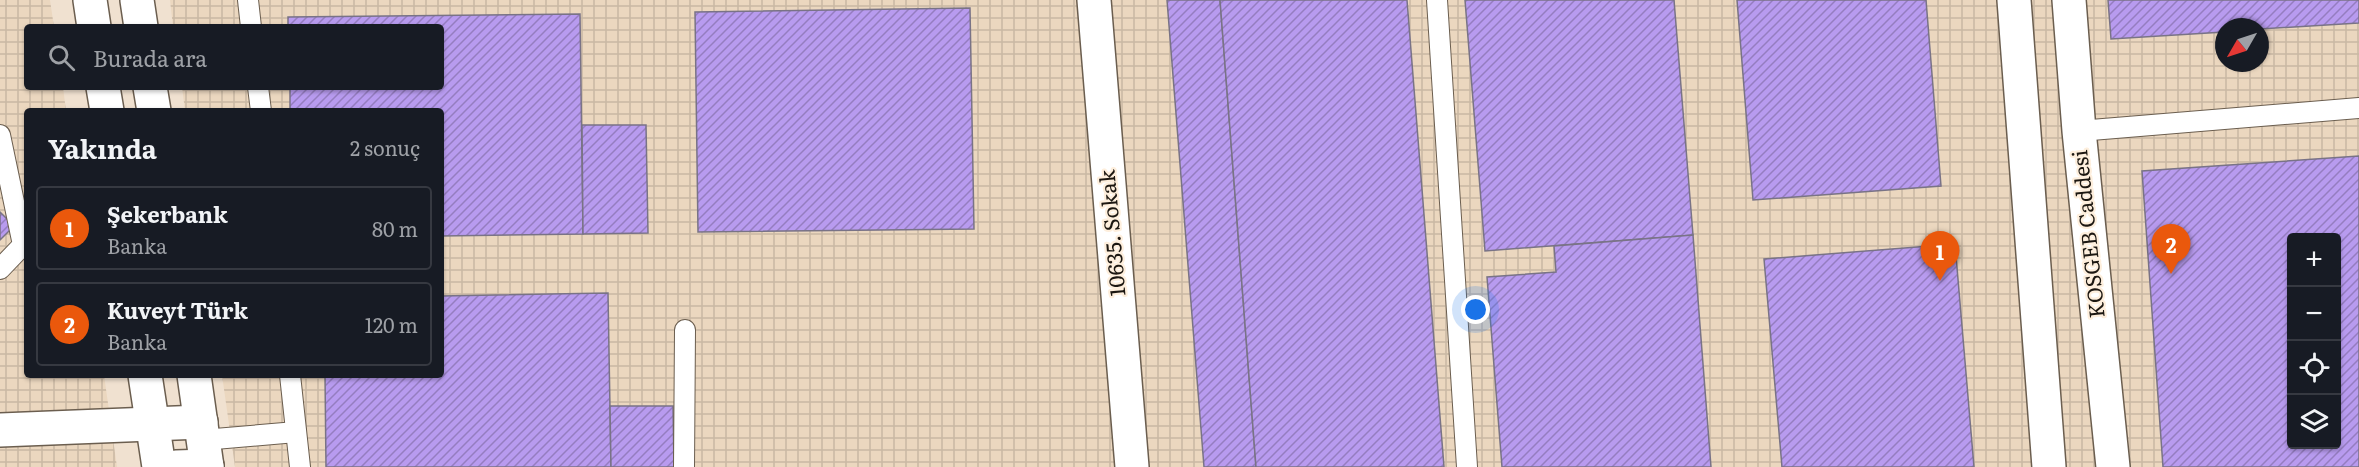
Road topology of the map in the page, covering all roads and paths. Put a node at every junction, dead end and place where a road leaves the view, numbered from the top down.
1 (90, 0) edge
2 (137, 0) edge
3 (248, 0) edge
4 (1094, 0) edge
5 (1437, 0) edge
6 (2014, 0) edge
7 (2069, 0) edge
8 (94, 24) edge
9 (141, 24) edge
10 (251, 24) edge
11 (104, 90) edge
12 (150, 90) edge
13 (258, 90) edge
14 (106, 108) edge
15 (154, 108) edge
16 (261, 108) edge
17 (2359, 108) edge
18 (2079, 131) junction
19 (0, 135) edge
20 (0, 269) edge
21 (685, 330) dead end
22 (146, 378) edge
23 (194, 378) edge
24 (290, 378) edge
25 (153, 424) junction
26 (0, 430) edge
27 (296, 432) junction
28 (199, 452) edge
29 (159, 467) edge
30 (300, 467) edge
31 (684, 467) edge
32 (1132, 467) edge
33 (1467, 467) edge
34 (2049, 467) edge
35 (2113, 467) edge

1 - 8 street
2 - 9 street
3 - 10 lane
4 - 32 street, 10635. Sokak
5 - 33 lane
6 - 34 street
7 - 18 street, KOSGEB Caddesi
11 - 14 street
12 - 15 street
13 - 16 lane
17 - 18 lane
18 - 35 street, KOSGEB Caddesi
19 - 20 lane
21 - 31 lane
22 - 25 street
23 - 28 street
24 - 27 lane
25 - 26 street
25 - 28 street
25 - 29 street
27 - 28 lane
27 - 30 lane

